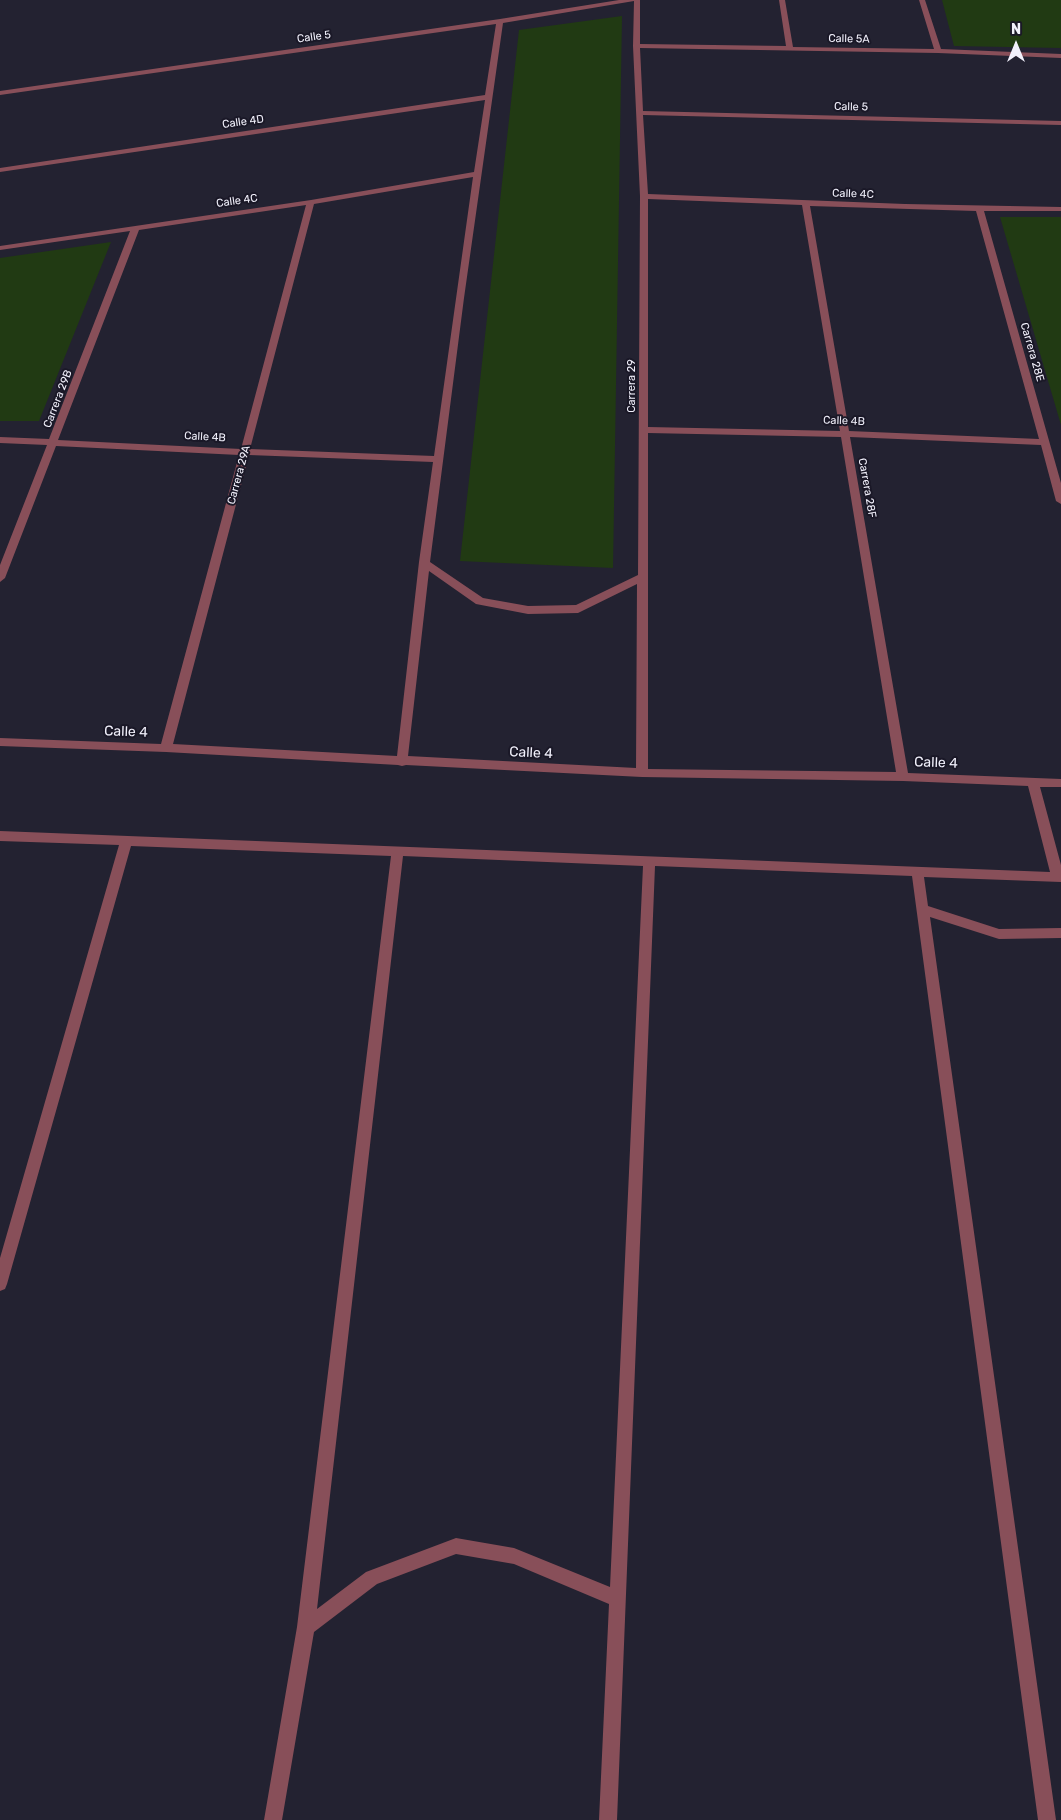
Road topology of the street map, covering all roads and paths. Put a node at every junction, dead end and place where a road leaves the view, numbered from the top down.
1 (631, 0) edge
2 (637, 0) edge
3 (782, 0) edge
4 (922, 0) edge
5 (500, 21) junction
6 (636, 46) junction
7 (790, 50) junction
8 (938, 51) junction
9 (1061, 56) edge
10 (0, 93) edge
11 (489, 97) junction
12 (640, 113) junction
13 (1061, 123) edge
14 (0, 170) edge
15 (477, 174) junction
16 (644, 196) junction
17 (312, 202) junction
18 (806, 204) junction
19 (980, 209) junction
20 (1061, 209) edge
21 (136, 227) junction
22 (0, 248) edge
23 (643, 430) junction
24 (845, 434) junction
25 (0, 440) edge
26 (53, 442) junction
27 (1045, 442) junction
28 (245, 452) junction
29 (1050, 458) junction
30 (1061, 458) edge
31 (438, 459) junction
32 (1061, 501) edge
33 (424, 562) junction
34 (1, 574) edge
35 (642, 577) junction
36 (0, 742) edge
37 (166, 748) junction
38 (402, 762) junction
39 (642, 773) junction
40 (903, 776) junction
41 (1033, 782) junction
42 (1061, 783) edge
43 (0, 836) edge
44 (127, 840) junction
45 (398, 852) junction
46 (649, 861) junction
47 (917, 871) junction
48 (1060, 877) edge
49 (923, 910) junction
50 (1061, 933) edge
51 (0, 1284) edge
52 (617, 1599) junction
53 (306, 1627) junction
54 (273, 1820) edge
55 (608, 1820) edge
56 (1047, 1820) edge

1 - 5 street, Calle 5
2 - 6 street, Carrera 29
3 - 7 street
4 - 8 street
5 - 10 street, Calle 5
5 - 11 street
6 - 7 street, Calle 5A
6 - 12 street, Carrera 29
7 - 8 street, Calle 5A
8 - 9 street, Calle 5A
11 - 14 street, Calle 4D
11 - 15 street
12 - 13 street, Calle 5
12 - 16 street, Carrera 29
15 - 17 street, Calle 4C
15 - 31 street
16 - 18 street, Calle 4C
16 - 23 street, Carrera 29
17 - 21 street, Calle 4C
17 - 28 street, Carrera 29A
18 - 19 street, Calle 4C
18 - 24 street, Carrera 28F
19 - 20 street, Calle 4C
19 - 27 street, Carrera 28E
21 - 22 street, Calle 4C
21 - 26 street, Carrera 29B
23 - 24 street, Calle 4B
23 - 35 street, Carrera 29
24 - 27 street, Calle 4B
24 - 40 street, Carrera 28F
25 - 26 street, Calle 4B
26 - 28 street, Calle 4B
26 - 34 street, Carrera 29B
27 - 29 street, Carrera 28E
28 - 31 street, Calle 4B
28 - 37 street, Carrera 29A
29 - 30 street
29 - 32 street, Carrera 28E
31 - 33 street
33 - 35 street
33 - 38 street
35 - 39 street, Carrera 29
36 - 37 street, Calle 4
37 - 38 street, Calle 4
38 - 39 street, Calle 4
39 - 40 street, Calle 4
40 - 41 street, Calle 4
41 - 42 street, Calle 4
41 - 48 street
43 - 44 street
44 - 45 street
44 - 51 street
45 - 46 street
45 - 53 street
46 - 47 street
46 - 52 street
47 - 48 street
47 - 49 street
49 - 50 street
49 - 56 street
52 - 53 street
52 - 55 street
53 - 54 street

